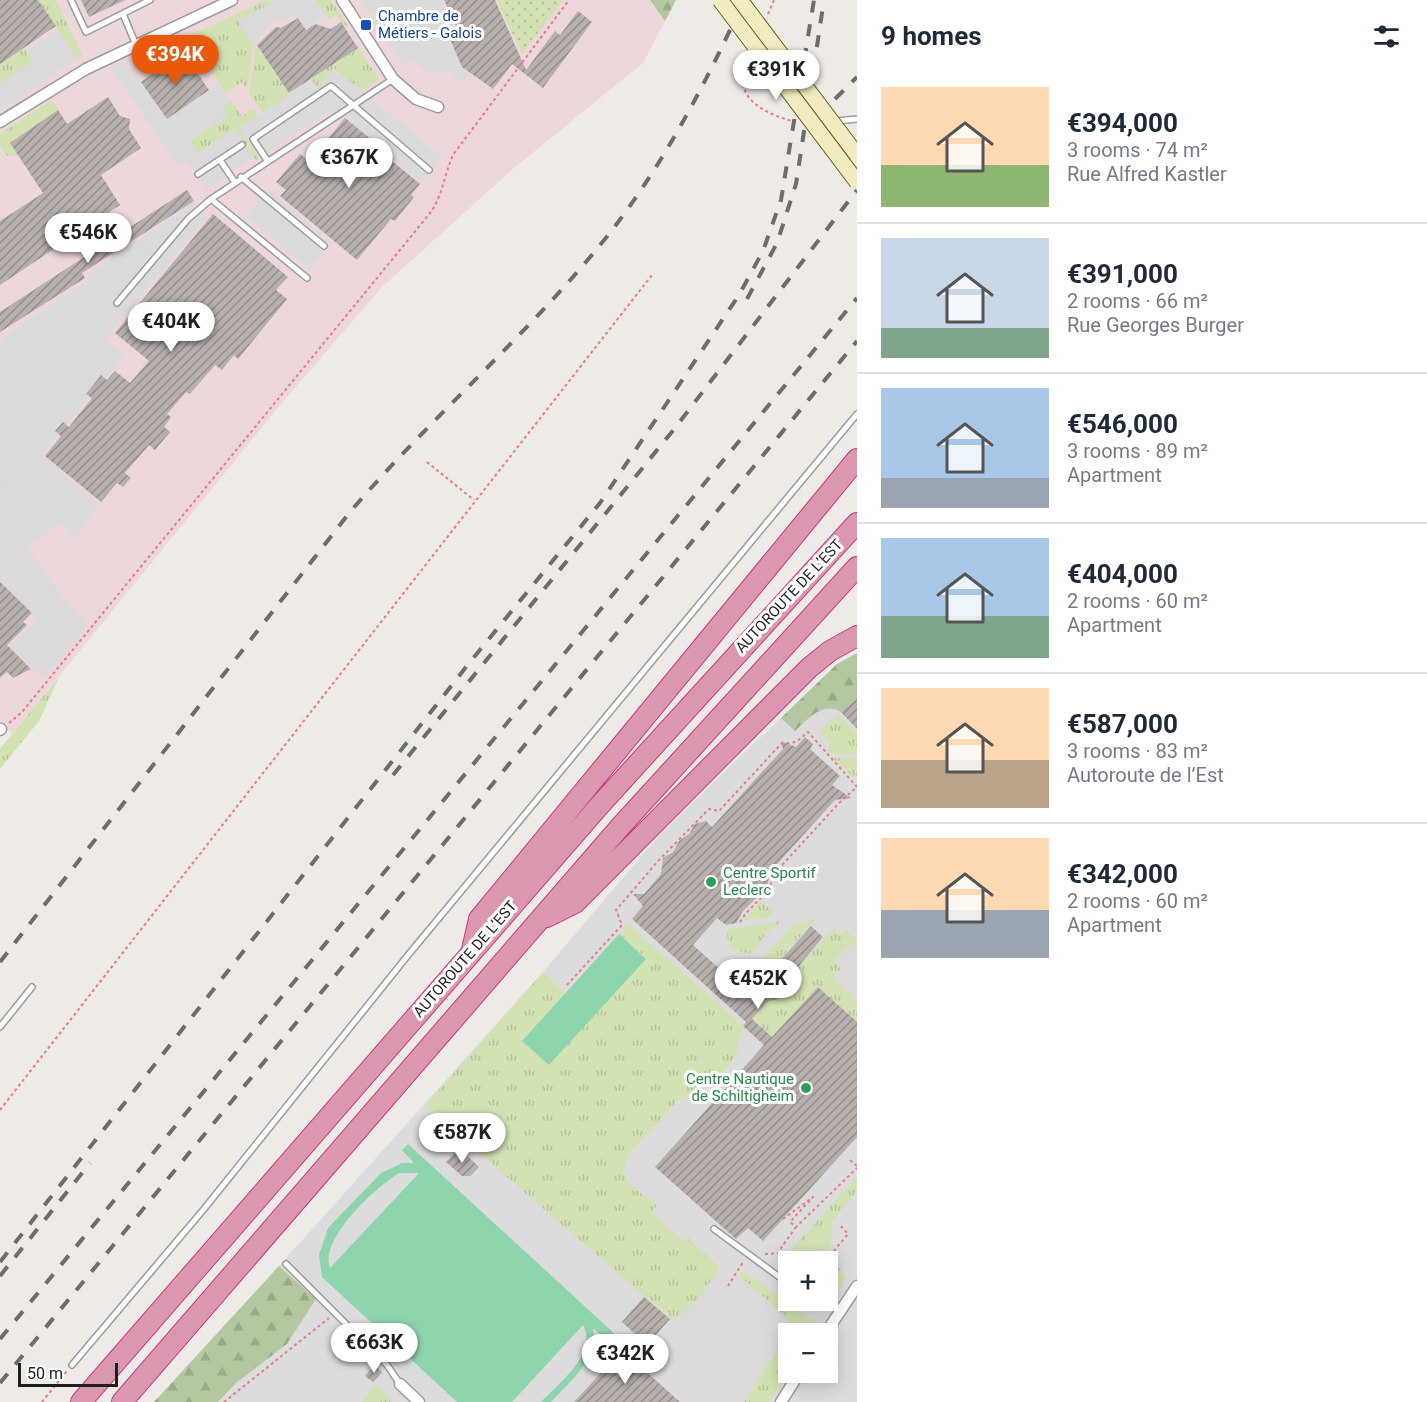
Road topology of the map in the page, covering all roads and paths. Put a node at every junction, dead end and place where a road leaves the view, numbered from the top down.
1 (71, 0) edge
2 (150, 0) edge
3 (232, 0) edge
4 (342, 0) edge
5 (569, 0) edge
6 (720, 0) edge
7 (740, 0) edge
8 (123, 14) junction
9 (136, 45) junction
10 (393, 79) junction
11 (352, 106) junction
12 (438, 107) dead end
13 (857, 118) edge
14 (0, 122) edge
15 (817, 123) dead end
16 (242, 146) dead end
17 (857, 155) edge
18 (220, 160) junction
19 (267, 160) junction
20 (429, 170) dead end
21 (198, 174) dead end
22 (241, 177) junction
23 (234, 181) junction
24 (857, 182) edge
25 (211, 199) junction
26 (324, 246) dead end
27 (652, 275) dead end
28 (307, 279) dead end
29 (117, 303) dead end
30 (857, 414) edge
31 (857, 459) edge
32 (427, 462) dead end
33 (475, 500) junction
34 (857, 523) edge
35 (857, 567) edge
36 (857, 636) edge
37 (857, 647) edge
38 (770, 708) junction
39 (1, 729) edge
40 (539, 920) junction
41 (739, 924) dead end
42 (472, 951) junction
43 (567, 985) dead end
44 (32, 987) dead end
45 (0, 1027) edge
46 (0, 1110) edge
47 (850, 1160) dead end
48 (857, 1167) edge
49 (783, 1219) dead end
50 (839, 1224) dead end
51 (796, 1227) junction
52 (714, 1229) dead end
53 (286, 1264) dead end
54 (778, 1276) edge
55 (857, 1286) edge
56 (334, 1314) junction
57 (832, 1323) edge
58 (72, 1365) joint
59 (793, 1383) edge
60 (400, 1384) joint
61 (42, 1402) edge
62 (81, 1402) edge
63 (122, 1402) edge
64 (224, 1402) edge
65 (419, 1402) edge
66 (781, 1402) edge

1 - 8 lane
2 - 8 lane
3 - 9 street
4 - 10 street
5 - 39 path
6 - 24 street, bridge
7 - 17 street, bridge
8 - 9 lane
9 - 14 street
10 - 11 lane
10 - 12 street
11 - 19 lane
11 - 19 lane
11 - 20 lane
13 - 15 lane
16 - 18 lane
18 - 21 lane
18 - 23 lane
19 - 22 lane
22 - 23 lane
22 - 26 lane
23 - 25 lane
25 - 28 lane
25 - 29 lane
27 - 33 path
30 - 58 lane
31 - 42 highway
32 - 33 path
33 - 46 path
34 - 42 highway, AUTOROUTE DE L’EST
35 - 40 highway, AUTOROUTE DE L’EST
36 - 38 highway
37 - 38 highway
38 - 40 highway
40 - 63 highway, AUTOROUTE DE L’EST
41 - 43 path
42 - 62 highway, AUTOROUTE DE L’EST
44 - 45 lane
47 - 48 path
48 - 51 path
49 - 51 path
50 - 51 path
52 - 54 lane
53 - 56 lane
55 - 57 street
56 - 60 lane
56 - 64 path
58 - 61 path
59 - 66 street
60 - 65 street

